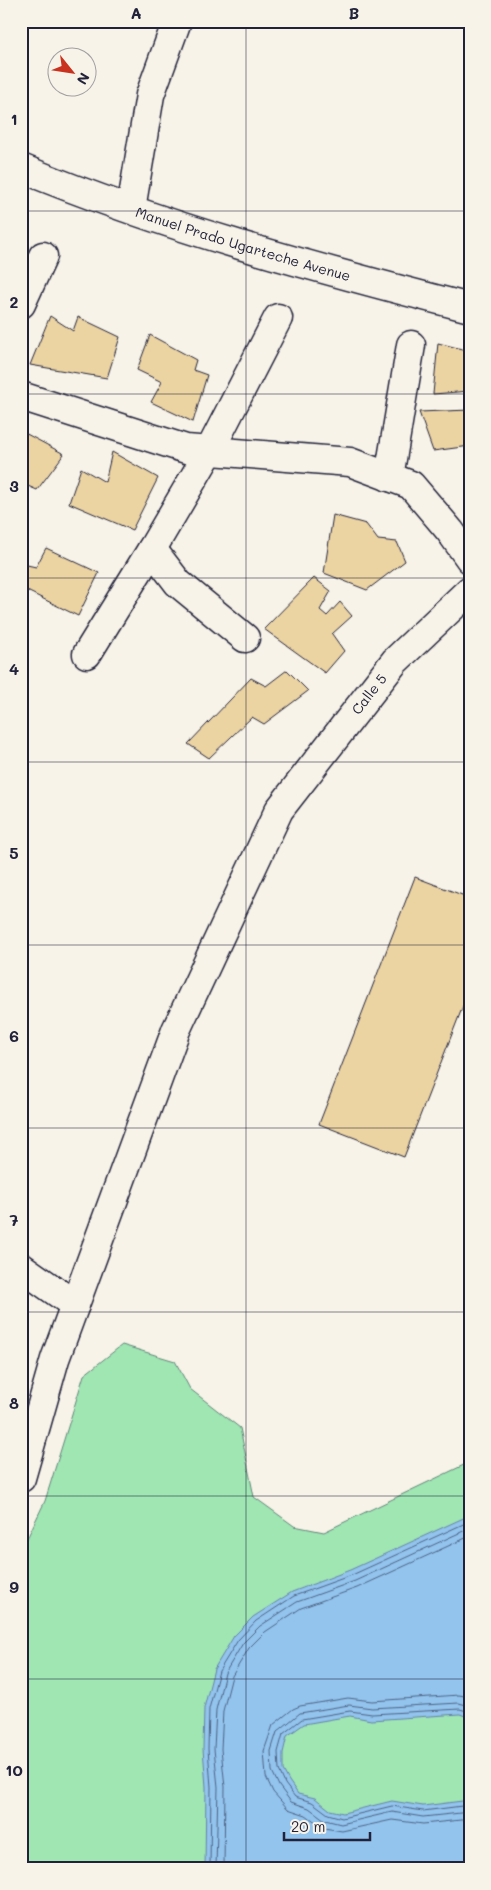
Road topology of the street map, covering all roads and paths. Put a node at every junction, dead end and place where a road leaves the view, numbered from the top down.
1 (177, 21) edge
2 (21, 168) edge
3 (130, 209) junction
4 (43, 256) dead end
5 (21, 304) edge
6 (470, 308) edge
7 (278, 318) dead end
8 (411, 345) dead end
9 (21, 396) edge
10 (209, 452) junction
11 (389, 477) junction
12 (152, 549) junction
13 (470, 559) edge
14 (470, 590) edge
15 (245, 638) dead end
16 (87, 654) dead end
17 (21, 1267) edge
18 (76, 1305) junction
19 (21, 1478) edge

1 - 3 street
2 - 3 street, Manuel Prado Ugarteche Avenue
3 - 6 street, Manuel Prado Ugarteche Avenue
4 - 5 street
7 - 10 street
8 - 11 street
9 - 10 street
10 - 11 street
10 - 12 street
11 - 13 street
12 - 15 street
12 - 16 street
14 - 18 street, Calle 5
17 - 18 street
18 - 19 street, Calle 5

